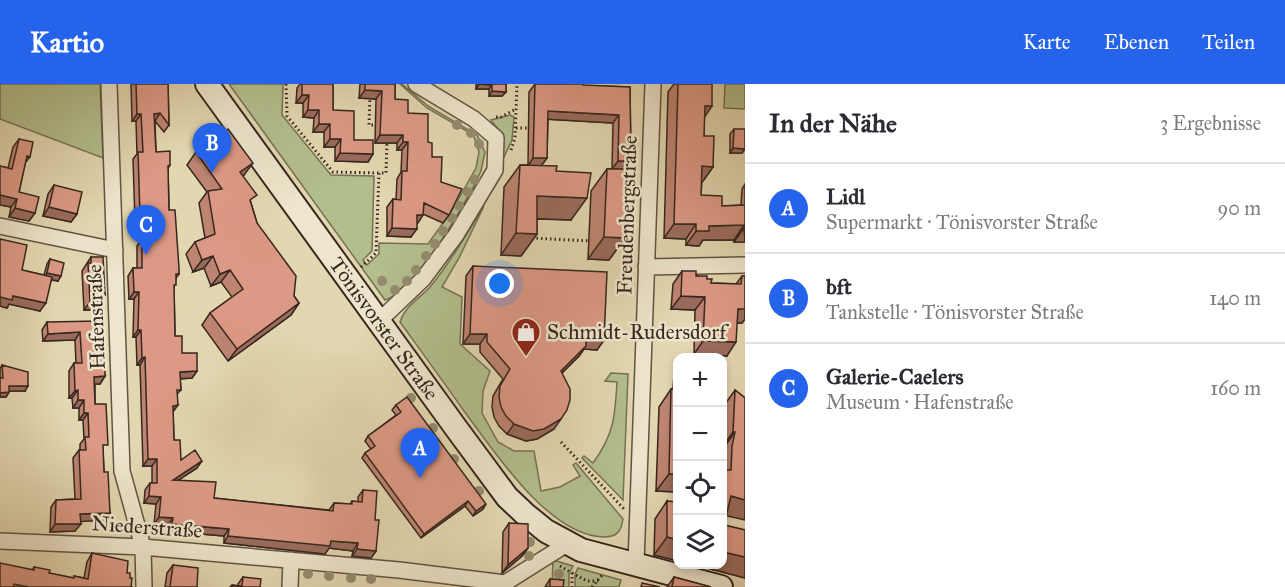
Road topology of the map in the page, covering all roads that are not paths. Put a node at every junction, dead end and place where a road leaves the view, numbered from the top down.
1 (109, 84) edge
2 (207, 84) edge
3 (416, 84) edge
4 (653, 84) edge
5 (0, 226) edge
6 (115, 250) junction
7 (745, 265) edge
8 (646, 267) junction
9 (379, 321) junction
10 (0, 541) edge
11 (567, 544) junction
12 (143, 547) junction
13 (291, 560) junction
14 (636, 564) junction
15 (505, 585) edge
16 (144, 587) edge
17 (290, 587) edge
18 (721, 587) edge

1 - 6 street, Hafenstraße
2 - 9 main road, Tönisvorster Straße
3 - 9 street
4 - 8 street, Freudenbergstraße
5 - 6 street
6 - 12 street, Hafenstraße
7 - 8 street
8 - 14 street, Freudenbergstraße
9 - 11 main road, Tönisvorster Straße
10 - 12 street, Niederstraße
11 - 14 main road, Tönisvorster Straße
11 - 15 street, Niederstraße
12 - 13 street, Niederstraße
12 - 16 street, Hafenstraße
13 - 15 street, Niederstraße
13 - 17 street
14 - 18 main road, Tönisvorster Straße

